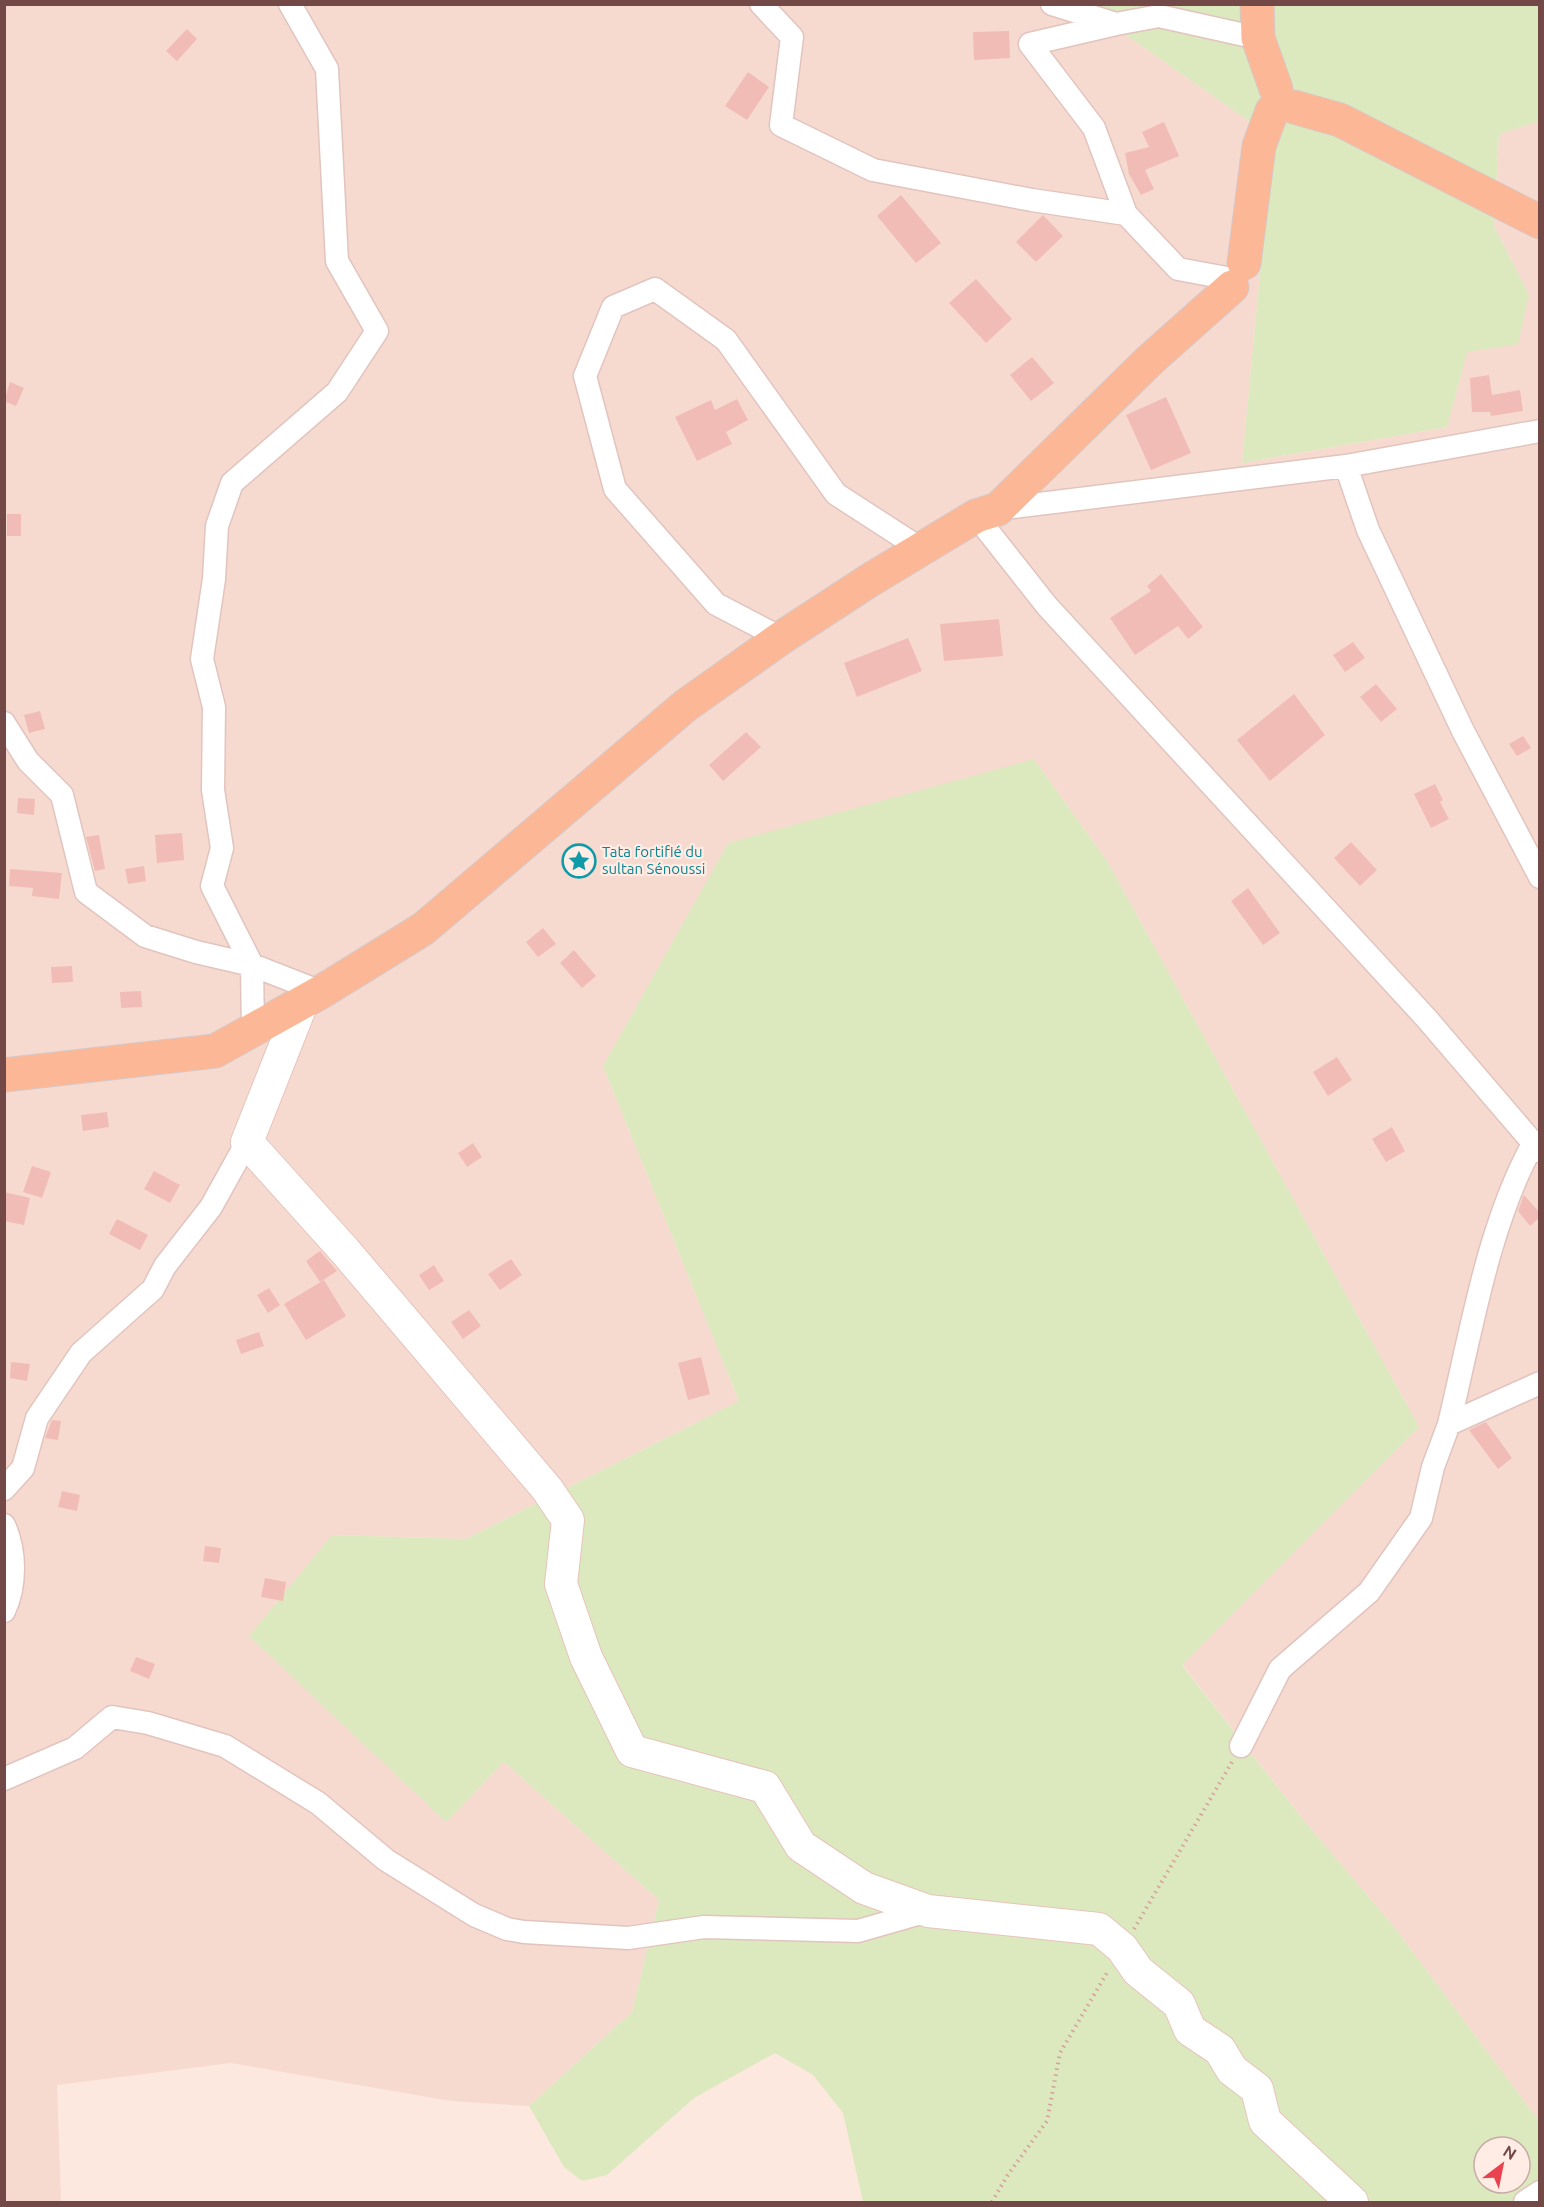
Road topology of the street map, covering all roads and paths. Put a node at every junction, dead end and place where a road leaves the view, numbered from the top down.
1 (290, 4) edge
2 (761, 4) edge
3 (1052, 4) edge
4 (1257, 4) edge
5 (1116, 24) junction
6 (1258, 38) junction
7 (1281, 103) junction
8 (1126, 214) junction
9 (1539, 222) edge
10 (1234, 276) junction
11 (1539, 431) edge
12 (1346, 466) junction
13 (987, 513) junction
14 (921, 549) junction
15 (781, 638) junction
16 (4, 723) edge
17 (1539, 877) edge
18 (252, 965) junction
19 (311, 998) junction
20 (253, 1030) junction
21 (4, 1075) edge
22 (247, 1142) junction
23 (1536, 1148) edge
24 (1539, 1383) edge
25 (1449, 1424) junction
26 (4, 1489) edge
27 (4, 1525) edge
28 (4, 1611) edge
29 (1241, 1746) dead end
30 (4, 1779) edge
31 (928, 1911) junction
32 (1539, 2192) edge
33 (1352, 2202) edge
34 (1525, 2202) edge

1 - 18 street
2 - 8 street
3 - 5 street
4 - 6 main road
5 - 6 street
5 - 8 street
6 - 7 main road
7 - 9 main road
7 - 10 main road
8 - 10 street
10 - 13 main road
11 - 12 street
12 - 13 street
12 - 17 street
13 - 14 main road
13 - 23 street
14 - 15 main road
14 - 15 street
15 - 19 main road
16 - 18 street
18 - 19 street
18 - 20 street
19 - 20 main road
19 - 22 street
20 - 21 main road
22 - 26 street
22 - 31 street
23 - 25 street
24 - 25 street
25 - 29 street
27 - 28 street
30 - 31 street
31 - 33 street
32 - 34 street

